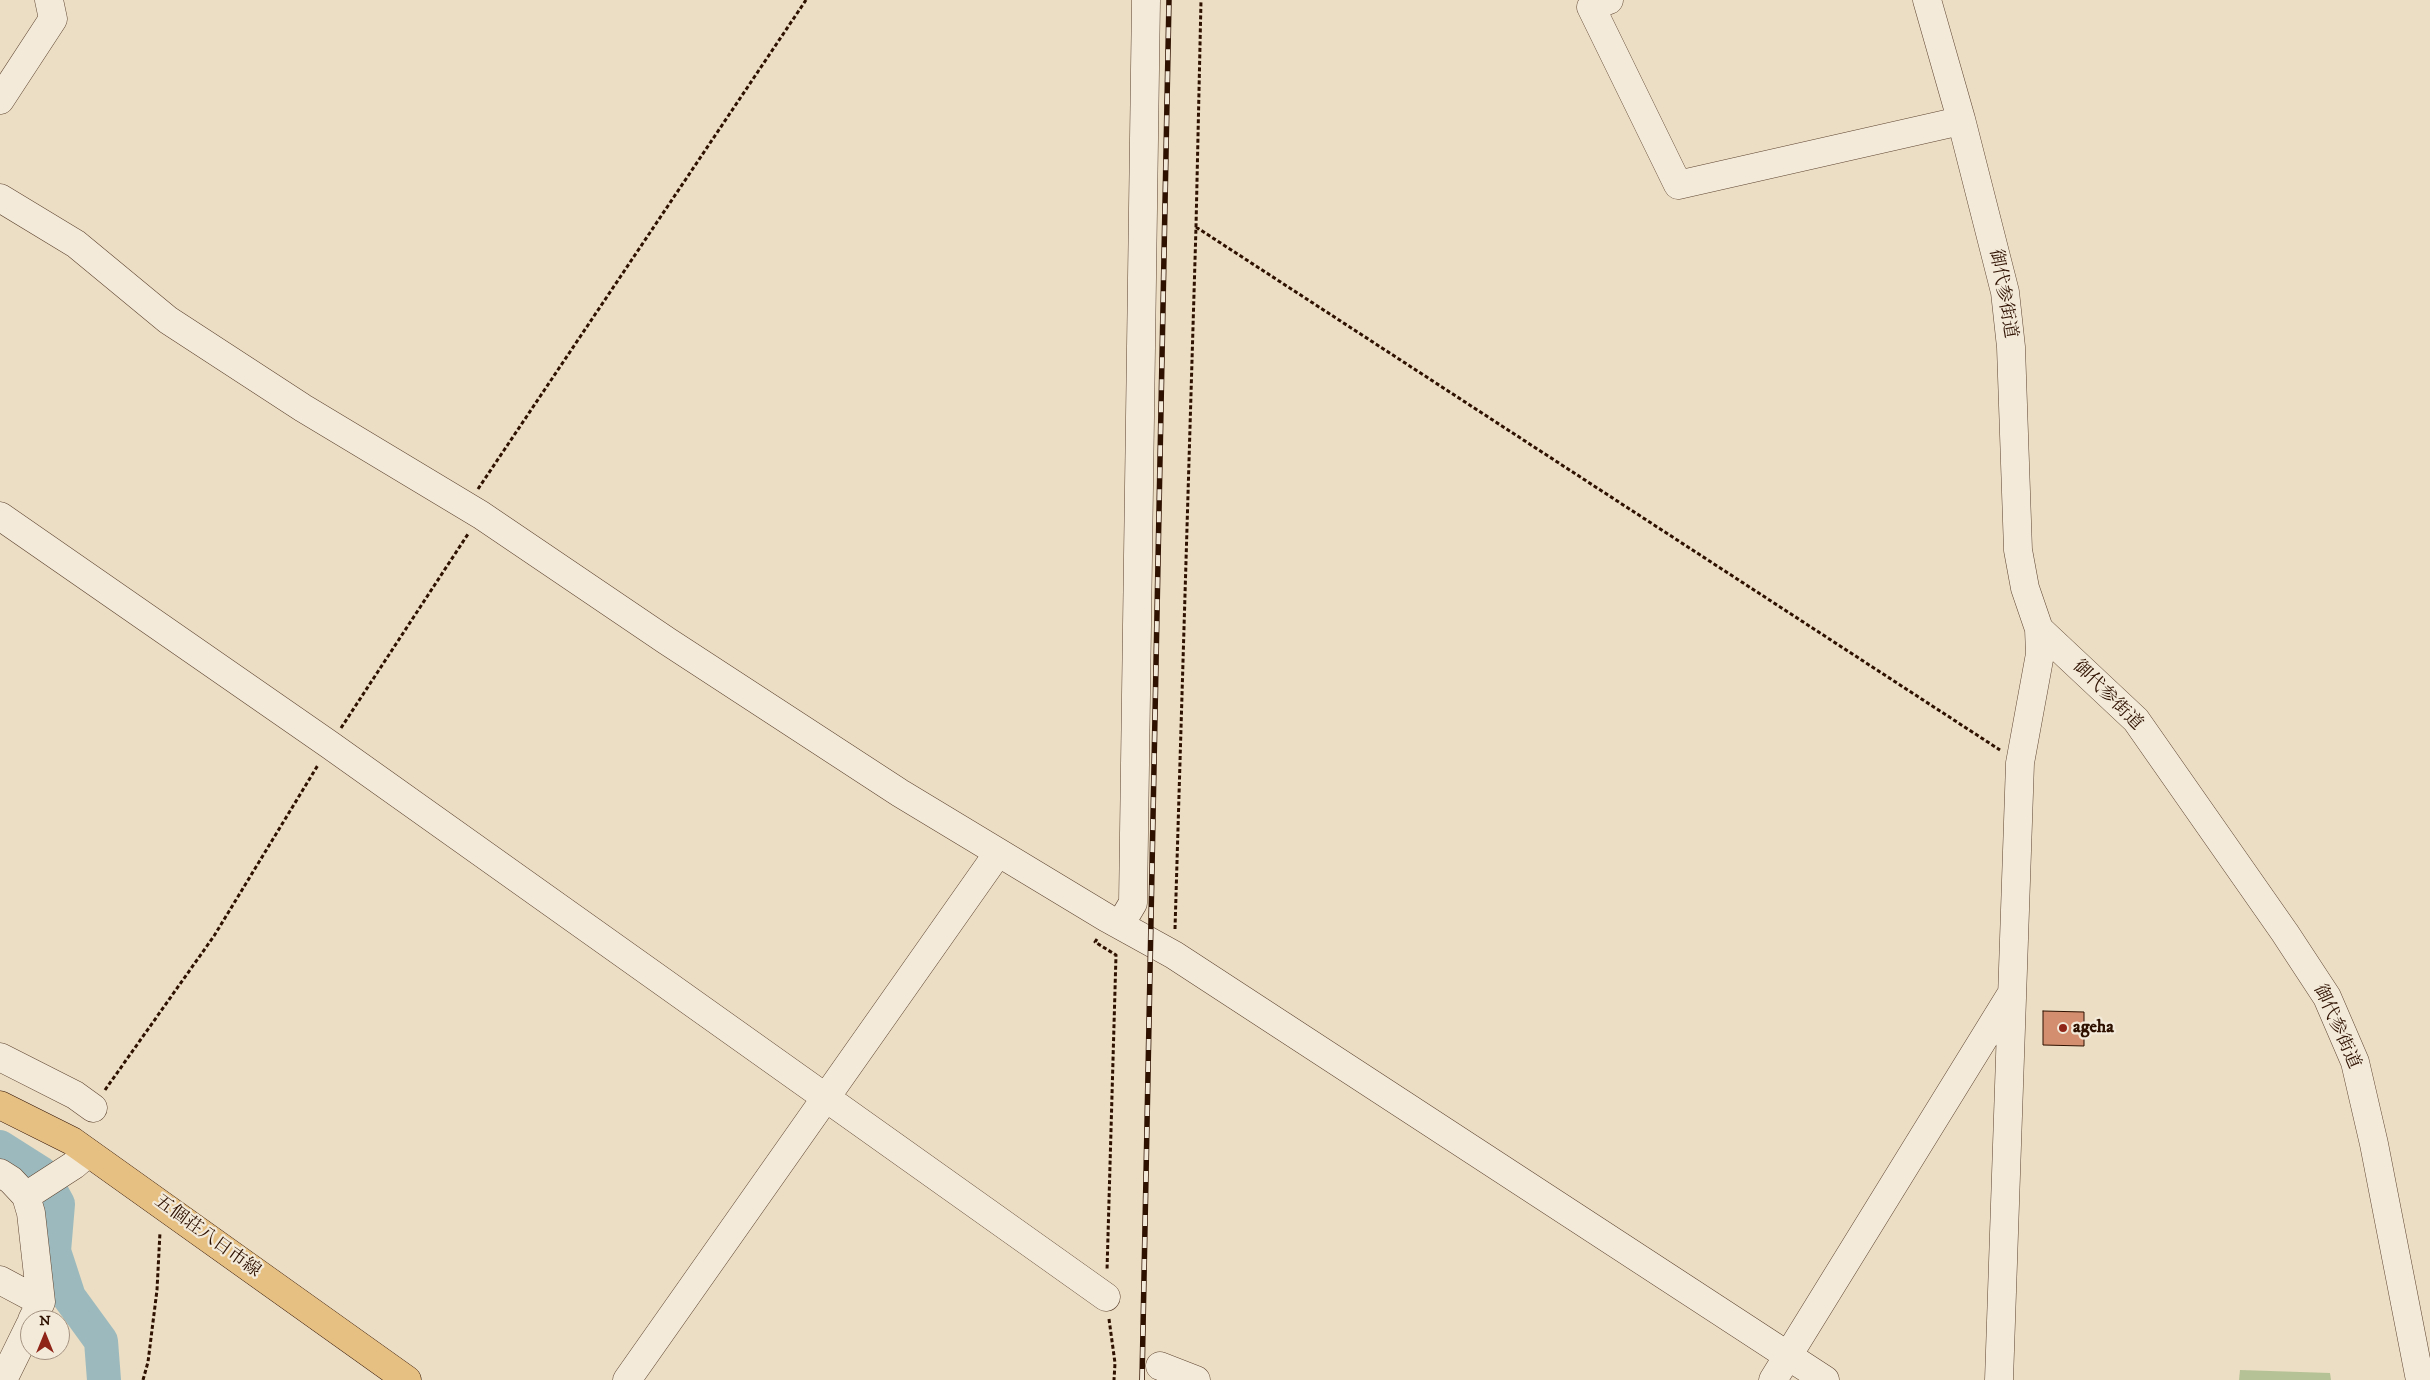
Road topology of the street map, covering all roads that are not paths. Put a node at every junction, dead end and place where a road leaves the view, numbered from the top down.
1 (49, 0) edge
2 (1146, 0) edge
3 (1610, 0) edge
4 (1927, 0) edge
5 (0, 100) edge
6 (1961, 119) junction
7 (0, 198) edge
8 (0, 516) edge
9 (2039, 628) junction
10 (998, 853) junction
11 (1113, 922) junction
12 (2011, 994) junction
13 (0, 1057) edge
14 (826, 1098) junction
15 (0, 1105) edge
16 (93, 1108) road end
17 (81, 1159) junction
18 (0, 1173) edge
19 (30, 1194) junction
20 (0, 1280) edge
21 (1106, 1297) road end
22 (29, 1310) edge
23 (35, 1310) edge
24 (20, 1346) edge
25 (1788, 1356) junction
26 (1160, 1366) dead end
27 (3, 1380) edge
28 (407, 1380) edge
29 (627, 1380) edge
30 (1196, 1380) edge
31 (1773, 1380) edge
32 (1825, 1380) edge
33 (1999, 1380) edge
34 (2420, 1380) edge

1 - 5 street
2 - 11 street
3 - 6 street
4 - 6 street, 御代参街道
6 - 9 street, 御代参街道
7 - 10 street
8 - 14 street
9 - 12 street
9 - 34 street, 御代参街道
10 - 11 street
10 - 14 street
11 - 25 street
12 - 25 street
12 - 33 street
13 - 16 street
14 - 21 street
14 - 29 street
15 - 17 main road, 五個荘八日市線
17 - 19 street
17 - 28 main road, 五個荘八日市線
18 - 19 street
19 - 23 street
20 - 22 street
24 - 27 street
25 - 31 street
25 - 32 street
26 - 30 street

